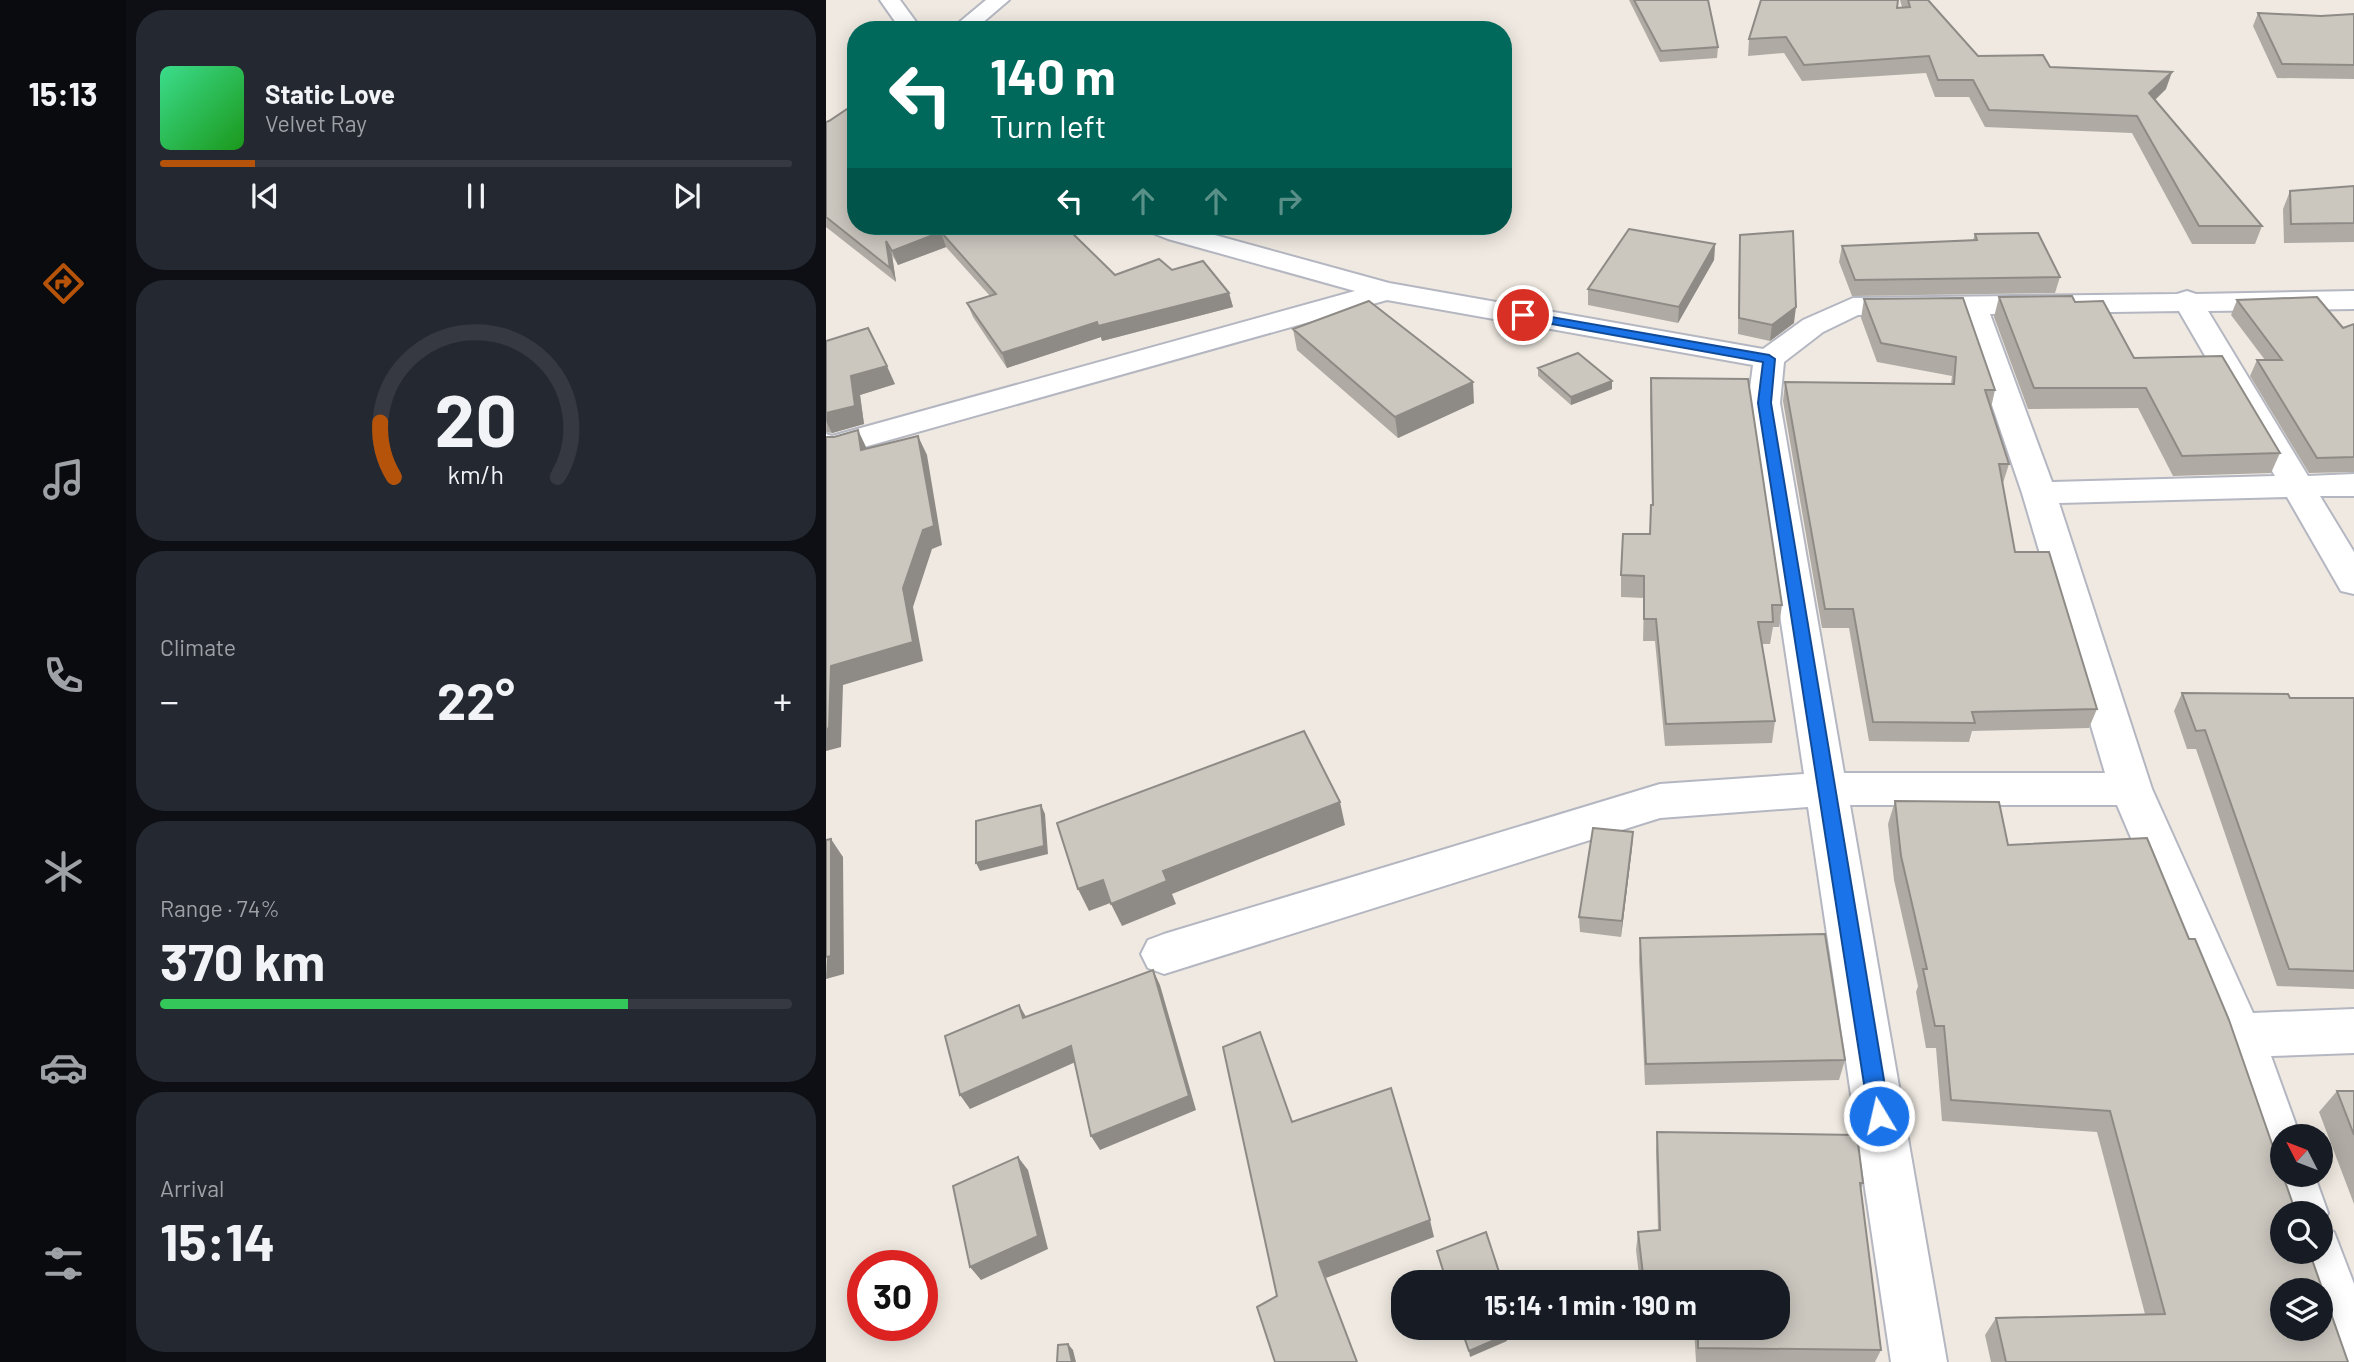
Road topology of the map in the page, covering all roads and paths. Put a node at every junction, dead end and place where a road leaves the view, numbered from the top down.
1 (890, 0) edge
2 (999, 0) edge
3 (905, 21) edge
4 (972, 21) edge
5 (1184, 235) edge
6 (1386, 291) junction
7 (2187, 300) junction
8 (2354, 300) edge
9 (1972, 304) junction
10 (1769, 359) junction
11 (826, 444) edge
12 (2354, 485) edge
13 (2297, 486) junction
14 (2039, 493) junction
15 (2354, 582) edge
16 (1826, 789) junction
17 (2131, 789) junction
18 (1164, 954) dead end
19 (2354, 1031) edge
20 (2239, 1035) junction
21 (2270, 1124) edge
22 (2320, 1264) edge
23 (1919, 1362) edge
24 (2354, 1362) edge

1 - 3 street
2 - 4 street
5 - 6 street
6 - 10 street
6 - 11 street
7 - 8 street
7 - 9 street
7 - 13 street
9 - 10 street
9 - 14 street
10 - 16 street
12 - 13 street
13 - 14 street
13 - 15 street
14 - 17 street
16 - 17 street
16 - 18 street
16 - 23 street
17 - 20 street
19 - 20 street
20 - 21 street
22 - 24 street

